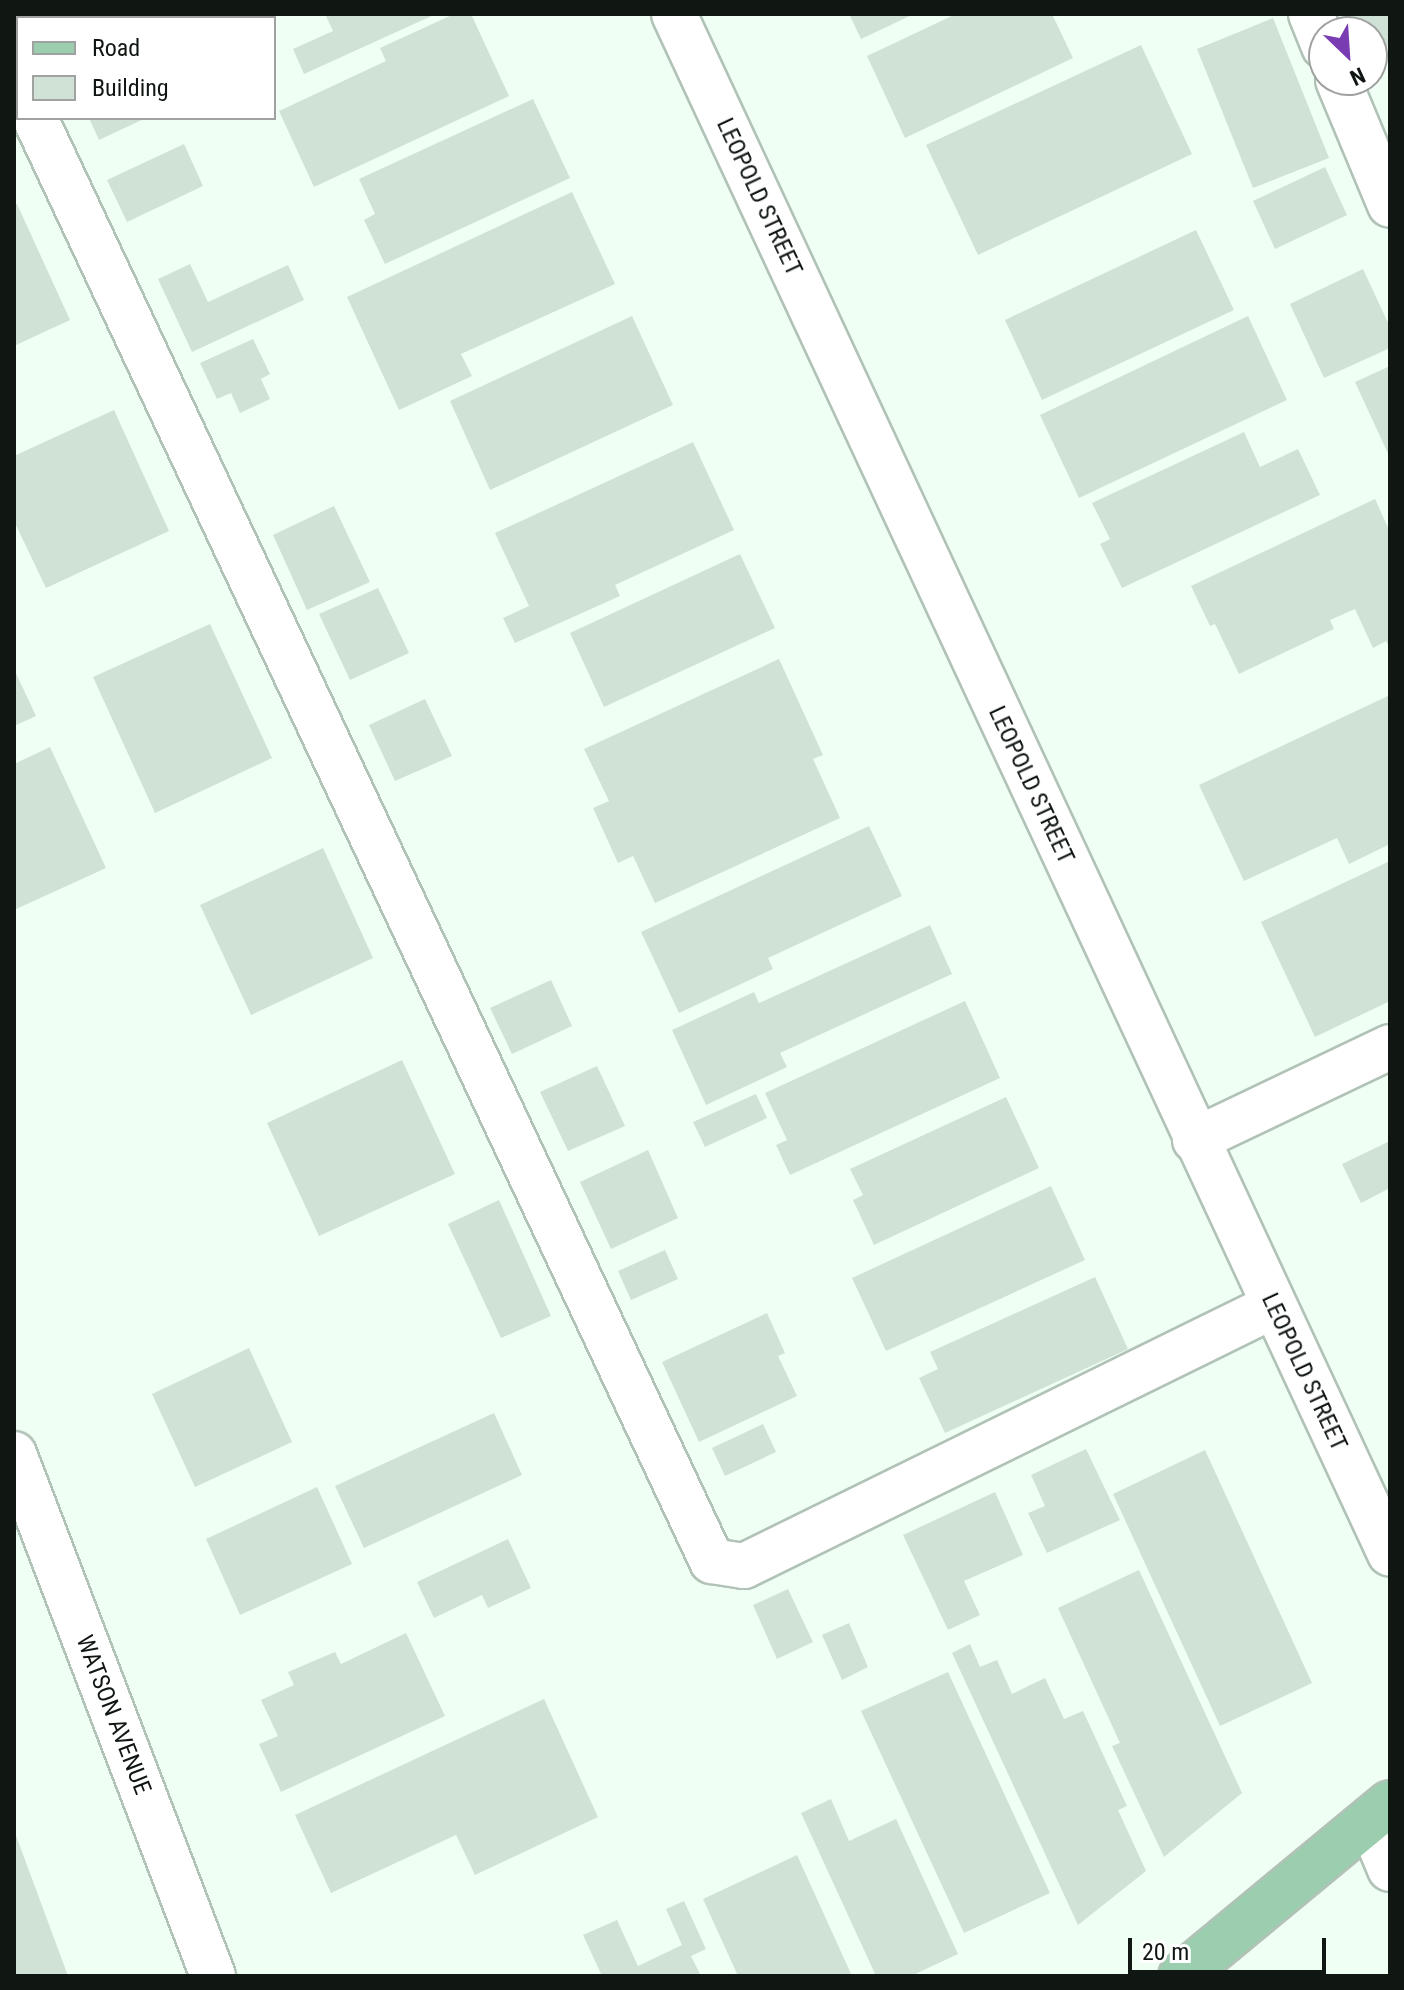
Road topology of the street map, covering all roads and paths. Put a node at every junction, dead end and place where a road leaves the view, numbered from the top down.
1 (674, 14) edge
2 (1345, 96) edge
3 (36, 120) edge
4 (1390, 205) edge
5 (1390, 1047) edge
6 (1195, 1140) junction
7 (1273, 1306) junction
8 (14, 1454) edge
9 (1390, 1554) edge
10 (1380, 1812) edge
11 (1390, 1869) edge
12 (213, 1976) edge
13 (1181, 1976) edge

1 - 6 street, LEOPOLD STREET
2 - 4 street
3 - 7 street
5 - 6 street
6 - 7 street, LEOPOLD STREET
7 - 9 street, LEOPOLD STREET
8 - 12 street, WATSON AVENUE
10 - 11 street
10 - 13 main road

